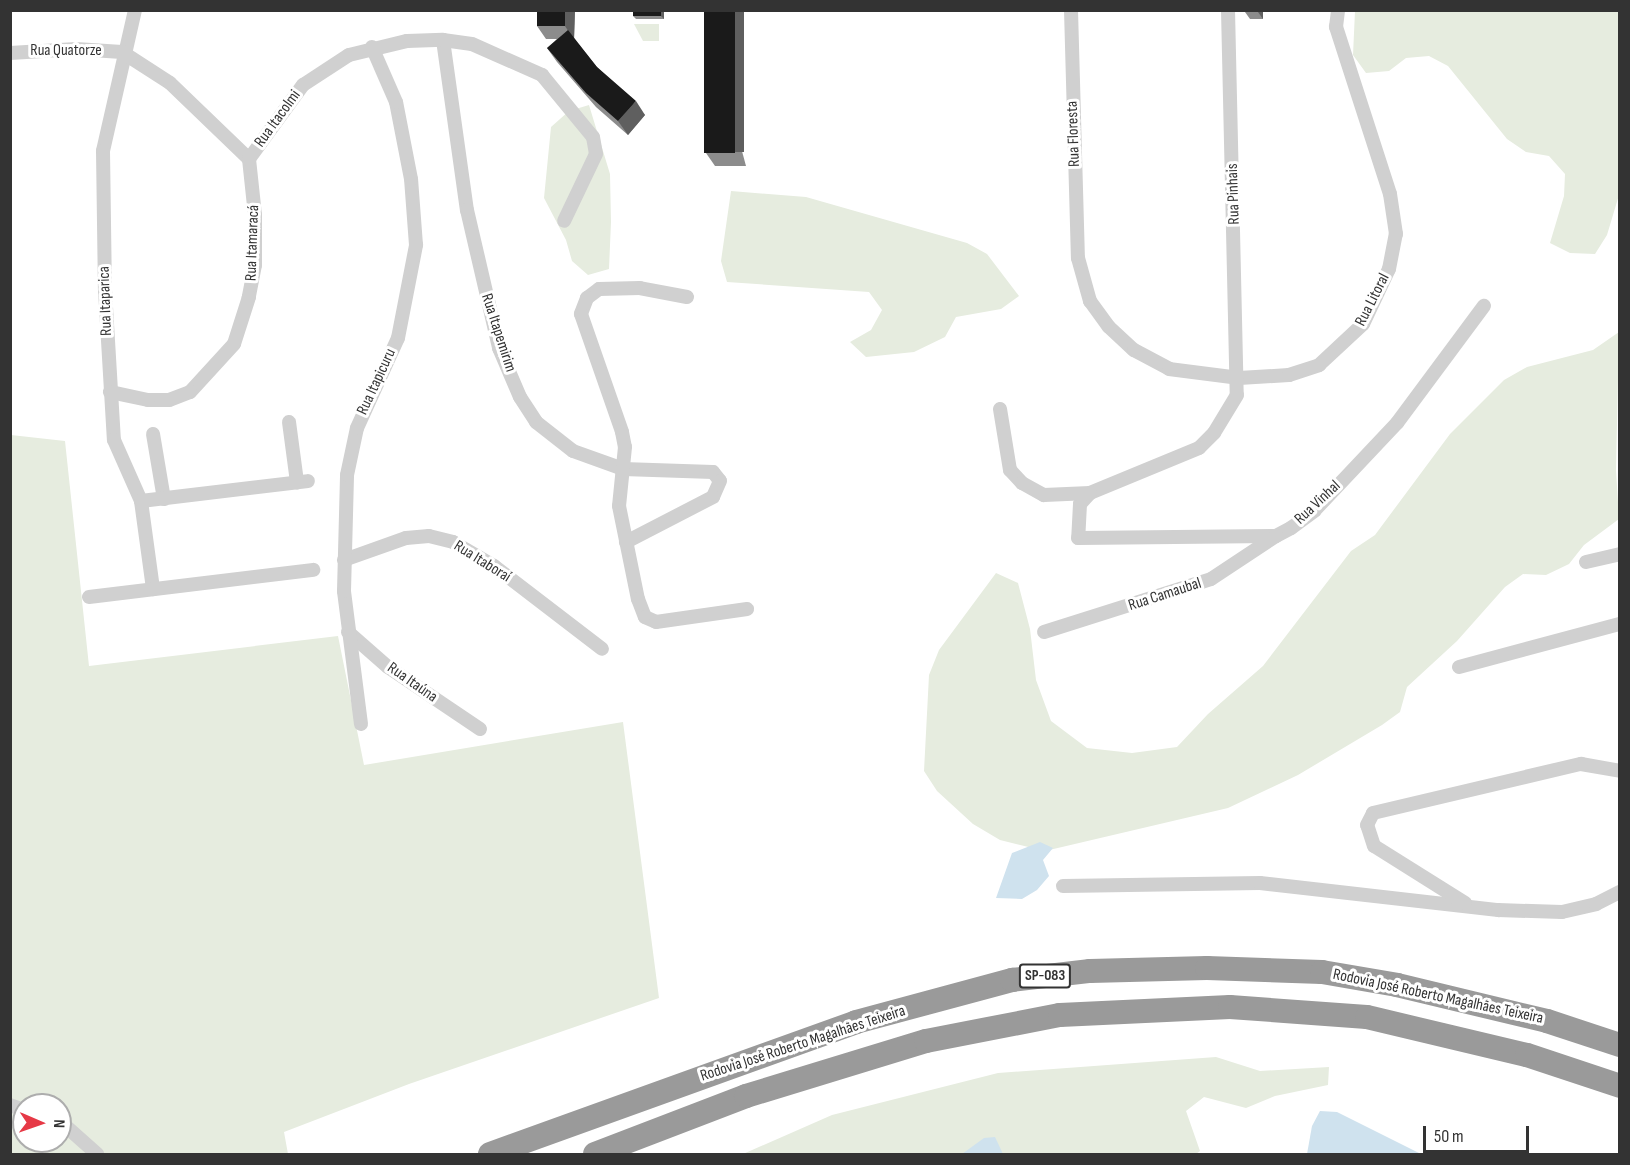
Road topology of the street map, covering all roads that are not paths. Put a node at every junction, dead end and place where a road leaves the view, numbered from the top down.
1 (135, 10) edge
2 (1071, 10) edge
3 (1228, 10) edge
4 (1338, 10) edge
5 (443, 40) junction
6 (372, 47) junction
7 (123, 52) junction
8 (10, 53) edge
9 (249, 159) junction
10 (564, 221) dead end
11 (687, 297) dead end
12 (1484, 306) dead end
13 (1239, 378) junction
14 (110, 392) junction
15 (1000, 409) dead end
16 (289, 422) dead end
17 (153, 434) dead end
18 (623, 469) junction
19 (1090, 493) junction
20 (164, 499) junction
21 (141, 501) junction
22 (1276, 536) junction
23 (626, 542) junction
24 (1620, 554) edge
25 (344, 560) junction
26 (1586, 562) dead end
27 (314, 570) dead end
28 (153, 589) junction
29 (88, 597) dead end
30 (747, 609) dead end
31 (1620, 624) edge
32 (348, 632) junction
33 (1044, 632) dead end
34 (602, 649) dead end
35 (1459, 668) dead end
36 (361, 724) dead end
37 (480, 729) dead end
38 (1620, 771) edge
39 (1063, 886) dead end
40 (1620, 892) edge
41 (1470, 906) junction
42 (1620, 1045) edge
43 (1620, 1086) edge
44 (72, 1132) edge
45 (97, 1155) edge
46 (490, 1155) edge
47 (595, 1155) edge

1 - 7 street, Rua Itaparica
2 - 13 street, Rua Floresta
3 - 13 street, Rua Pinhais
4 - 13 street, Rua Litoral
5 - 6 street, Rua Itacolmi
5 - 10 street, Rua Itacolmi
5 - 18 street, Rua Itapemirim
6 - 9 street, Rua Itacolmi
6 - 25 street, Rua Itapicuru
7 - 8 street, Rua Quatorze
7 - 9 street
7 - 14 street, Rua Itaparica
9 - 14 street, Rua Itamaracá
11 - 18 street
12 - 22 street, Rua Vinhal
13 - 19 street
14 - 21 street, Rua Itaparica
15 - 19 street
16 - 20 street
17 - 20 street
18 - 23 street
18 - 23 street, Rua Itapemirim
19 - 22 street
20 - 21 street
21 - 28 street, Rua Itaparica
22 - 33 street, Rua Camaubal
23 - 30 street
24 - 26 street
25 - 32 street, Rua Itapicuru
25 - 34 street, Rua Itaboraí
27 - 28 street
28 - 29 street
31 - 35 street
32 - 36 street, Rua Itapicuru
32 - 37 street, Rua Itaúna
38 - 41 street
39 - 41 street
40 - 41 street
42 - 46 highway, Rodovia José Roberto Magalhães Teixeira / SP-083
43 - 47 highway, Rodovia José Roberto Magalhães Teixeira
44 - 45 street

